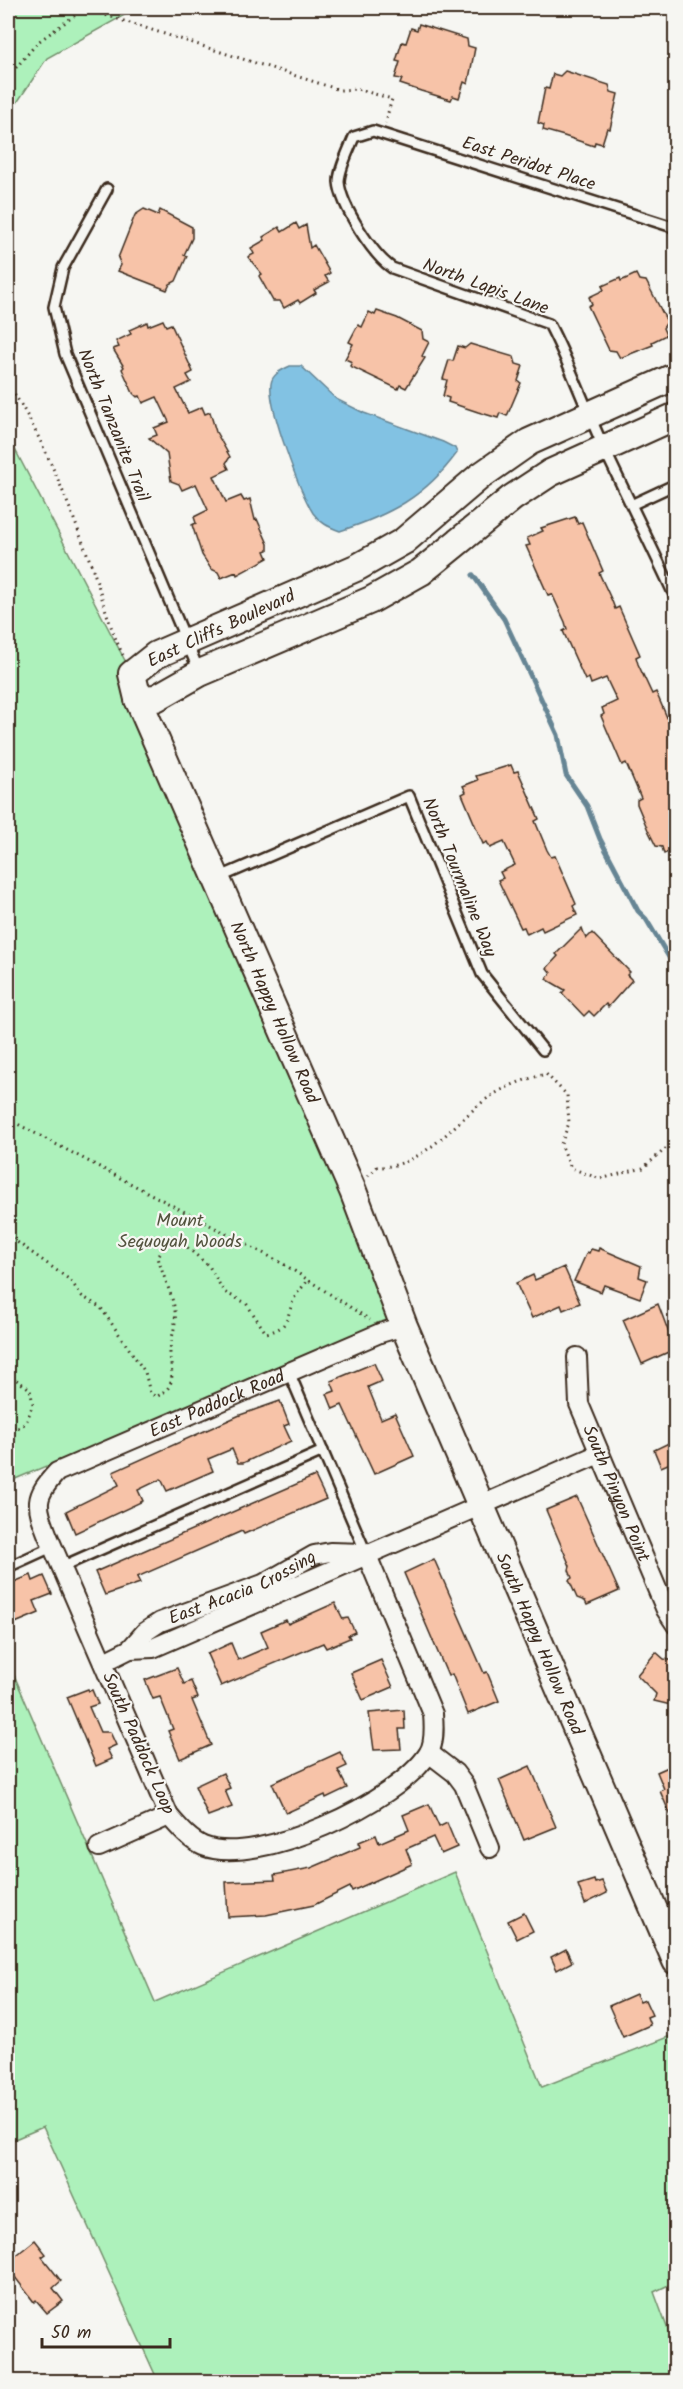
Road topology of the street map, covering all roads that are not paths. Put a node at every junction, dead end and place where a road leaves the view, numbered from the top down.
1 (378, 132) joint
2 (107, 189) dead end
3 (675, 228) edge
4 (675, 376) edge
5 (589, 414) junction
6 (675, 416) edge
7 (604, 447) junction
8 (675, 484) edge
9 (633, 504) junction
10 (368, 561) junction
11 (384, 593) junction
12 (675, 599) edge
13 (186, 640) junction
14 (200, 674) junction
15 (138, 699) junction
16 (215, 879) junction
17 (543, 1050) dead end
18 (392, 1330) junction
19 (577, 1357) dead end
20 (289, 1372) junction
21 (323, 1451) junction
22 (599, 1455) junction
23 (41, 1496) joint
24 (480, 1504) junction
25 (52, 1547) junction
26 (366, 1553) junction
27 (8, 1567) edge
28 (62, 1567) junction
29 (675, 1625) edge
30 (104, 1662) junction
31 (429, 1754) junction
32 (169, 1816) junction
33 (99, 1847) dead end
34 (490, 1848) dead end
35 (669, 1927) edge
36 (675, 1961) edge

1 - 3 lane, East Peridot Place
1 - 5 lane, North Lapis Lane
2 - 13 lane, North Tanzanite Trail
4 - 5 street, East Cliffs Boulevard
5 - 7 lane, North Lapis Lane
5 - 10 street, East Cliffs Boulevard
6 - 7 street, East Cliffs Boulevard
7 - 9 lane, North Lapis Lane
7 - 11 street, East Cliffs Boulevard
8 - 9 lane
9 - 12 lane, North Lapis Lane
10 - 11 street
10 - 13 street, East Cliffs Boulevard
11 - 14 street, East Cliffs Boulevard
13 - 14 lane, North Tanzanite Trail
13 - 15 street, East Cliffs Boulevard
14 - 15 street, East Cliffs Boulevard
15 - 16 street, North Happy Hollow Road
16 - 17 lane, North Tourmaline Way
16 - 18 street, North Happy Hollow Road
18 - 20 street, East Paddock Road
18 - 24 street, South Happy Hollow Road
19 - 22 street, South Pinyon Point
20 - 21 lane
20 - 23 street, East Paddock Road
21 - 26 lane
21 - 28 lane
22 - 24 street, East Acacia Crossing
22 - 29 street, South Pinyon Point
23 - 25 street, South Paddock Loop
24 - 26 street, East Acacia Crossing
24 - 35 street, South Happy Hollow Road
25 - 27 lane
25 - 28 street, South Paddock Loop
26 - 30 street, East Acacia Crossing
26 - 31 street
28 - 30 street, South Paddock Loop
30 - 32 street, South Paddock Loop
31 - 32 street, South Paddock Loop
31 - 34 street
32 - 33 street
35 - 36 street, South Happy Hollow Road

